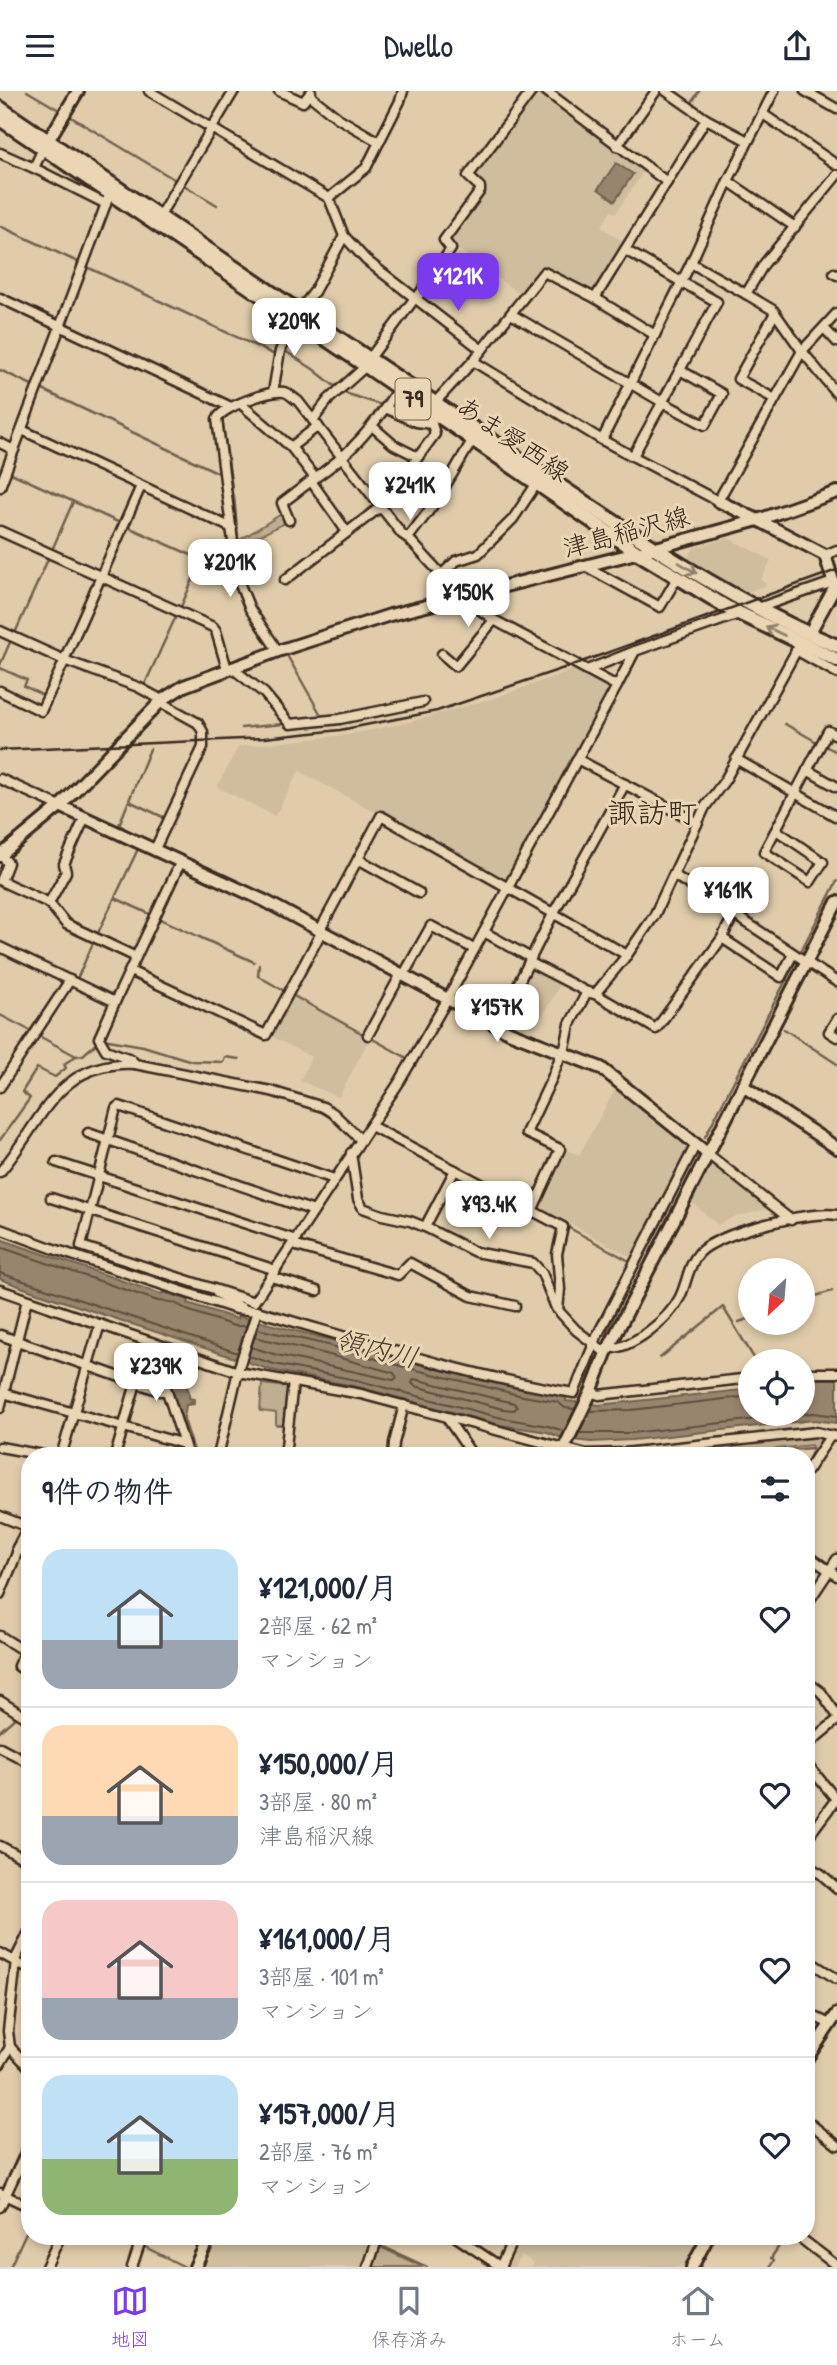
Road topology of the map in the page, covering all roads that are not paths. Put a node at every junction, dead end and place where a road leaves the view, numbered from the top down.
1 (78, 91) edge
2 (149, 91) edge
3 (234, 91) edge
4 (279, 91) edge
5 (403, 91) edge
6 (532, 91) edge
7 (545, 91) edge
8 (656, 91) edge
9 (666, 91) edge
10 (774, 91) edge
11 (805, 91) edge
12 (310, 93) edge
13 (0, 108) edge
14 (837, 109) edge
15 (763, 114) junction
16 (0, 119) edge
17 (706, 119) junction
18 (212, 128) junction
19 (748, 141) junction
20 (379, 142) junction
21 (46, 144) junction
22 (617, 146) junction
23 (0, 153) edge
24 (837, 165) edge
25 (34, 169) junction
26 (837, 175) edge
27 (728, 181) junction
28 (667, 182) junction
29 (108, 198) junction
30 (329, 198) junction
31 (160, 215) junction
32 (795, 226) junction
33 (344, 236) junction
34 (625, 250) junction
35 (691, 263) junction
36 (682, 282) junction
37 (746, 294) junction
38 (0, 298) edge
39 (416, 299) junction
40 (595, 299) junction
41 (775, 313) junction
42 (837, 313) edge
43 (296, 314) junction
44 (511, 314) junction
45 (60, 326) junction
46 (824, 328) junction
47 (655, 335) junction
48 (837, 342) edge
49 (482, 350) junction
50 (802, 351) junction
51 (473, 361) junction
52 (368, 362) junction
53 (680, 370) junction
54 (631, 384) junction
55 (398, 389) junction
56 (272, 392) junction
57 (837, 394) edge
58 (775, 399) junction
59 (662, 402) junction
60 (241, 404) junction
61 (431, 406) junction
62 (231, 407) junction
63 (386, 408) junction
64 (315, 423) junction
65 (432, 424) junction
66 (372, 426) junction
67 (22, 430) junction
68 (473, 439) junction
69 (603, 440) junction
70 (0, 443) edge
71 (291, 447) junction
72 (14, 450) junction
73 (633, 456) junction
74 (418, 457) junction
75 (344, 458) junction
76 (313, 479) junction
77 (1, 481) edge
78 (537, 482) junction
79 (141, 485) junction
80 (837, 492) edge
81 (718, 501) junction
82 (380, 508) junction
83 (289, 520) dead end
84 (758, 520) junction
85 (232, 528) junction
86 (0, 531) edge
87 (347, 532) junction
88 (408, 538) junction
89 (656, 548) junction
90 (837, 550) edge
91 (638, 553) junction
92 (825, 555) junction
93 (585, 566) junction
94 (441, 575) junction
95 (100, 576) junction
96 (677, 577) junction
97 (285, 580) dead end
98 (833, 582) junction
99 (462, 597) junction
100 (758, 608) junction
101 (740, 614) junction
102 (494, 619) junction
103 (0, 631) edge
104 (802, 643) junction
105 (837, 646) edge
106 (278, 651) junction
107 (635, 652) junction
108 (442, 654) dead end
109 (65, 660) junction
110 (837, 660) edge
111 (230, 669) junction
112 (587, 670) junction
113 (837, 673) edge
114 (617, 686) junction
115 (0, 691) edge
116 (161, 701) junction
117 (423, 702) dead end
118 (837, 735) edge
119 (577, 759) junction
120 (736, 759) junction
121 (807, 771) junction
122 (0, 779) edge
123 (625, 785) junction
124 (837, 787) edge
125 (795, 794) junction
126 (60, 806) junction
127 (85, 817) junction
128 (837, 817) edge
129 (698, 823) junction
130 (776, 830) junction
131 (155, 849) junction
132 (1, 855) edge
133 (358, 859) junction
134 (181, 861) junction
135 (674, 875) junction
136 (507, 888) junction
137 (419, 893) dead end
138 (837, 902) edge
139 (49, 903) junction
140 (553, 914) junction
141 (734, 914) junction
142 (321, 930) junction
143 (484, 932) junction
144 (722, 938) junction
145 (0, 947) edge
146 (474, 949) junction
147 (627, 955) junction
148 (136, 957) junction
149 (799, 958) junction
150 (530, 960) junction
151 (130, 971) junction
152 (402, 975) junction
153 (70, 980) junction
154 (837, 982) edge
155 (591, 993) junction
156 (447, 1000) junction
157 (116, 1002) junction
158 (837, 1019) edge
159 (497, 1026) junction
160 (368, 1035) dead end
161 (837, 1037) edge
162 (563, 1052) junction
163 (135, 1064) junction
164 (743, 1086) junction
165 (0, 1087) edge
166 (371, 1126) junction
167 (88, 1133) dead end
168 (108, 1140) junction
169 (361, 1140) junction
170 (696, 1144) junction
171 (837, 1148) edge
172 (351, 1153) junction
173 (708, 1154) junction
174 (56, 1162) dead end
175 (456, 1170) junction
176 (0, 1172) edge
177 (100, 1176) junction
178 (334, 1179) junction
179 (51, 1198) dead end
180 (532, 1210) junction
181 (91, 1211) junction
182 (314, 1211) junction
183 (837, 1215) edge
184 (792, 1220) junction
185 (425, 1227) junction
186 (0, 1229) edge
187 (294, 1243) junction
188 (274, 1274) junction
189 (209, 1287) junction
190 (0, 1290) edge
191 (317, 1291) dead end
192 (27, 1300) junction
193 (515, 1306) dead end
194 (247, 1310) junction
195 (558, 1310) junction
196 (256, 1313) junction
197 (100, 1324) junction
198 (0, 1335) edge
199 (16, 1342) junction
200 (151, 1342) junction
201 (594, 1345) junction
202 (607, 1351) junction
203 (88, 1366) junction
204 (239, 1369) junction
205 (815, 1373) edge
206 (837, 1373) edge
207 (738, 1379) edge
208 (136, 1383) junction
209 (293, 1383) junction
210 (167, 1391) junction
211 (4, 1393) junction
212 (590, 1394) junction
213 (404, 1405) junction
214 (0, 1408) edge
215 (74, 1413) junction
216 (447, 1418) junction
217 (123, 1427) junction
218 (834, 1436) edge
219 (184, 1444) junction
220 (0, 1447) edge
221 (64, 1447) edge
222 (117, 1447) edge
223 (185, 1447) edge
224 (220, 1447) edge
225 (286, 1447) edge
226 (394, 1447) edge
227 (467, 1447) edge
228 (557, 1447) edge
229 (564, 1447) edge
230 (679, 1447) edge
231 (21, 1451) edge
232 (815, 1461) edge
233 (0, 1516) edge
234 (21, 1523) edge
235 (21, 1540) edge
236 (17, 1548) junction
237 (21, 1550) edge
238 (837, 1559) edge
239 (815, 1561) edge
240 (833, 1574) edge
241 (1, 1590) edge
242 (815, 1595) edge
243 (0, 1636) edge
244 (21, 1649) edge
245 (815, 1688) edge
246 (0, 1701) edge
247 (21, 1714) edge
248 (837, 1717) edge
249 (815, 1738) edge
250 (0, 1747) edge
251 (21, 1758) edge
252 (815, 1773) edge
253 (836, 1798) edge
254 (815, 1827) edge
255 (0, 1846) edge
256 (21, 1857) edge
257 (815, 1870) edge
258 (837, 1888) edge
259 (21, 1948) edge
260 (0, 1953) edge
261 (15, 1960) junction
262 (21, 1964) edge
263 (815, 1964) edge
264 (837, 1979) edge
265 (837, 2014) edge
266 (815, 2017) edge
267 (830, 2024) junction
268 (4, 2029) edge
269 (10, 2047) junction
270 (815, 2047) edge
271 (21, 2059) edge
272 (0, 2064) edge
273 (815, 2127) edge
274 (837, 2145) edge
275 (21, 2160) edge
276 (3, 2194) edge
277 (21, 2203) edge
278 (0, 2207) edge
279 (56, 2245) edge
280 (139, 2245) edge
281 (205, 2245) edge
282 (375, 2245) edge
283 (468, 2245) edge
284 (510, 2245) edge
285 (704, 2245) edge
286 (810, 2245) edge
287 (834, 2263) edge
288 (46, 2267) edge
289 (132, 2267) edge
290 (195, 2267) edge
291 (368, 2267) edge
292 (500, 2267) edge
293 (692, 2267) edge

1 - 21 street
2 - 18 street
3 - 18 street
4 - 12 street
5 - 20 street
6 - 39 street
7 - 22 street
8 - 22 street
9 - 17 street
10 - 15 street
11 - 14 street
12 - 20 street
13 - 21 main road, あま愛西線 / 79
15 - 19 street
15 - 24 street
16 - 21 main road, あま愛西線 / 79
17 - 19 street
17 - 28 street
18 - 30 street
18 - 31 street
19 - 27 street
20 - 30 street
21 - 25 street
21 - 29 main road, あま愛西線 / 79
21 - 31 main road, あま愛西線 / 79
22 - 28 street
23 - 25 street
25 - 29 street
26 - 32 street
27 - 32 street
27 - 35 street
28 - 34 street
29 - 43 main road, あま愛西線 / 79
29 - 45 street
30 - 33 street
31 - 43 main road, あま愛西線 / 79
32 - 37 street
33 - 39 street
33 - 43 street
34 - 36 street
34 - 40 street
35 - 36 street
35 - 37 street
36 - 47 street
36 - 53 street
37 - 41 street
38 - 45 street
39 - 49 street
39 - 52 street
40 - 44 street
40 - 47 street
41 - 50 street
41 - 58 street
42 - 46 street
43 - 52 main road, あま愛西線 / 79
43 - 56 street
44 - 49 street
44 - 54 street
45 - 62 street
45 - 67 street
46 - 48 street
46 - 50 street
47 - 54 street
49 - 51 street
50 - 57 street
50 - 58 street
51 - 61 street
51 - 69 street
52 - 55 main road, あま愛西線 / 79
52 - 61 main road, あま愛西線 / 79
52 - 64 street
53 - 59 street
53 - 59 street
54 - 59 street
54 - 69 street
55 - 61 main road, あま愛西線 / 79
55 - 63 street
56 - 60 street
56 - 64 street
58 - 81 street
59 - 73 street
60 - 62 street
60 - 71 street
61 - 65 street
61 - 68 main road, あま愛西線 / 79
61 - 89 main road, あま愛西線 / 79
62 - 85 street
63 - 65 street
63 - 66 street
64 - 71 street
64 - 75 street
65 - 74 street
66 - 74 street
66 - 75 street
67 - 72 street
67 - 79 street
68 - 78 main road, あま愛西線 / 79
68 - 88 street
69 - 73 street
70 - 72 street
71 - 76 street
72 - 77 street
73 - 81 street
74 - 82 street
75 - 76 street
75 - 82 street
76 - 83 street
76 - 87 street
78 - 91 main road, あま愛西線 / 79
78 - 94 street
79 - 85 street
79 - 95 street
80 - 84 street, 津島稲沢線
81 - 84 street
82 - 87 street
82 - 88 street
84 - 89 street, 津島稲沢線
84 - 92 street
85 - 106 street
86 - 95 street
87 - 97 street
88 - 94 street
89 - 91 street, 津島稲沢線
89 -> 100 main road, あま愛西線 / 79
90 - 92 street
91 - 93 street, 津島稲沢線
91 - 96 main road, あま愛西線 / 79
92 - 98 street
93 - 96 street
93 - 99 street, 津島稲沢線
94 - 99 street
95 - 109 street
95 - 111 street
96 - 101 main road, あま愛西線 / 79
98 - 100 street
98 - 104 street
99 - 102 street
99 - 106 street, 津島稲沢線
100 - 104 main road, あま愛西線 / 79
104 -> 101 main road, あま愛西線 / 79
101 - 107 street
102 - 108 street
102 - 112 street
103 - 109 street
104 - 105 main road, あま愛西線 / 79
104 - 110 main road, あま愛西線 / 79
104 - 113 street
104 - 120 street
106 - 111 street, 津島稲沢線
107 - 112 street
107 - 114 street
109 - 115 street
109 - 116 street
111 - 116 street, 津島稲沢線
111 - 117 street
112 - 114 street
114 - 119 street
116 - 126 street, 津島稲沢線
116 - 131 street
118 - 121 street
119 - 123 street
119 - 136 street
120 - 125 street
120 - 129 street
121 - 124 street
121 - 125 street
122 - 126 street
123 - 129 street
123 - 140 street
125 - 128 street
125 - 130 street
126 - 127 street
126 - 132 street, 津島稲沢線
127 - 131 street
127 - 139 street
129 - 135 street
130 - 130 street
131 - 134 street
132 - 139 street
133 - 136 street
133 - 137 street
133 - 142 street
134 - 142 street
134 - 148 street
135 - 141 street
135 - 147 street
136 - 140 street
136 - 143 street
138 - 149 street
139 - 148 street
140 - 147 street
140 - 150 street
141 - 144 street
141 - 149 street
142 - 151 street
142 - 152 street
143 - 146 street
143 - 150 street
144 - 149 street
144 - 155 street
145 - 153 street
146 - 152 street
146 - 156 street
147 - 155 street
148 - 151 street
149 - 154 street
149 - 164 street
150 - 155 street
150 - 159 street
151 - 157 street
152 - 156 street
152 - 160 street
153 - 157 street
153 - 165 street
155 - 162 street
156 - 159 street
156 - 166 street
157 - 163 street
158 - 161 street
159 - 162 street
162 - 170 street
162 - 180 street
163 - 169 street
163 - 176 street
164 - 171 street
164 - 173 street
166 - 169 street
166 - 175 street
167 - 168 street
168 - 177 street
168 - 178 street
168 - 182 street
169 - 172 street
170 - 173 street
170 - 201 street
172 - 178 street
172 - 185 street
173 - 184 street
173 - 202 street
174 - 177 street
175 - 180 street
175 - 185 street
177 - 181 street
177 - 187 street
178 - 182 street
179 - 181 street
180 - 195 street
181 - 188 street
181 - 189 street
182 - 187 street
183 - 184 street
184 - 202 street
185 - 195 street
186 - 194 street
187 - 188 street
187 - 193 street
188 - 189 street
188 - 191 street
189 - 194 street
190 - 192 street
192 - 197 street
192 - 199 street
194 - 196 street
195 - 201 street
196 - 201 street
196 - 204 street
197 - 200 street
197 - 203 street
198 - 199 street
199 - 203 street
199 - 211 street
200 - 204 street
200 - 210 street
201 - 202 street
202 - 212 street
203 - 208 street
203 - 215 street
204 - 209 street
204 - 224 street
205 - 206 street
207 - 212 street
208 - 210 street
208 - 217 street
209 - 213 street
209 - 225 street
210 - 219 street
211 - 214 street
211 - 215 street
212 - 229 street
213 - 216 street
213 - 226 street
215 - 217 street
215 - 221 street
216 - 227 street
216 - 228 street
217 - 219 street
217 - 222 street
218 - 230 street
218 - 232 street
219 - 223 street
220 - 231 street
233 - 234 street
235 - 236 street
236 - 237 street
236 - 241 street
238 - 240 street
239 - 240 street
240 - 242 street
243 - 244 street
245 - 248 street
246 - 247 street
248 - 249 street
250 - 251 street
252 - 253 street
253 - 254 street
255 - 256 street
257 - 258 street
259 - 261 street
260 - 261 street
261 - 262 street
261 - 268 street
263 - 264 street
265 - 267 street
266 - 267 street
267 - 270 street
268 - 269 street
269 - 271 street
269 - 272 street
273 - 274 street
275 - 276 street
276 - 277 street
276 - 278 street
279 - 288 street
280 - 289 street
281 - 290 street
282 - 291 street
283 - 292 street
284 - 292 street
285 - 293 street
286 - 287 street

